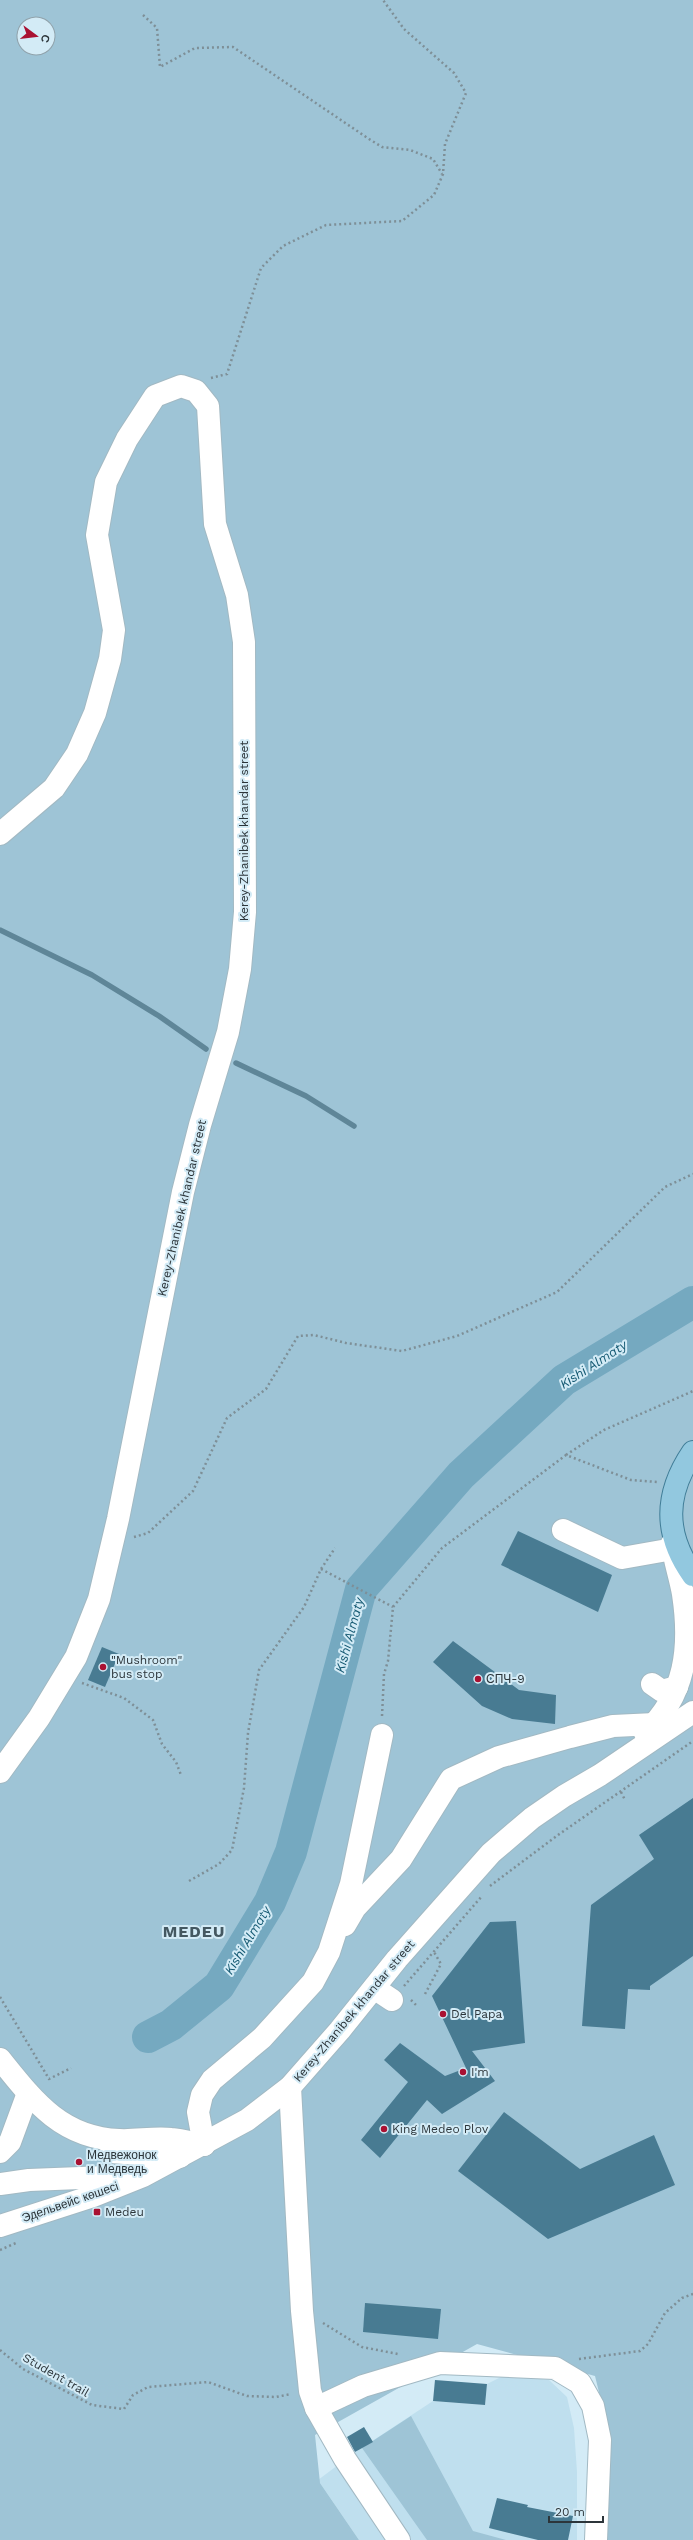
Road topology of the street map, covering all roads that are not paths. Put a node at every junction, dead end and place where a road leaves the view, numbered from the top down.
1 (0, 834) edge
2 (693, 1452) edge
3 (670, 1519) junction
4 (563, 1530) dead end
5 (673, 1549) junction
6 (693, 1575) edge
7 (652, 1684) dead end
8 (677, 1687) junction
9 (693, 1712) edge
10 (655, 1724) junction
11 (382, 1735) road end
12 (0, 1772) edge
13 (600, 1775) junction
14 (329, 1952) junction
15 (374, 1988) junction
16 (392, 2000) road end
17 (0, 2058) edge
18 (0, 2082) edge
19 (290, 2087) junction
20 (25, 2100) junction
21 (204, 2145) junction
22 (0, 2152) edge
23 (180, 2157) junction
24 (143, 2176) junction
25 (0, 2184) edge
26 (0, 2226) edge
27 (313, 2400) junction
28 (399, 2540) edge
29 (596, 2540) edge

1 - 12 street, Kerey-Zhanibek khandar street
2 - 3 main road, Kerey-Zhanibek khandar street
3 - 5 street, Kerey-Zhanibek khandar street
3 - 6 main road, Kerey-Zhanibek khandar street
4 - 5 street
5 - 8 street, Kerey-Zhanibek khandar street
7 - 8 street
8 - 10 street, Kerey-Zhanibek khandar street
9 - 13 street, Kerey-Zhanibek khandar street
10 - 13 street, Kerey-Zhanibek khandar street
10 - 14 street
11 - 14 street
13 - 15 street, Kerey-Zhanibek khandar street
14 - 21 street
15 - 16 street
15 - 19 street, Kerey-Zhanibek khandar street
17 - 20 street
18 - 20 street
19 - 21 street, Kerey-Zhanibek khandar street
19 - 27 street
20 - 21 street
20 - 22 street
20 - 23 street
21 - 23 street, Эдельвейс көшесі
23 - 24 street, Эдельвейс көшесі
24 - 25 street
24 - 26 street, Эдельвейс көшесі
27 - 28 street
27 - 29 street

